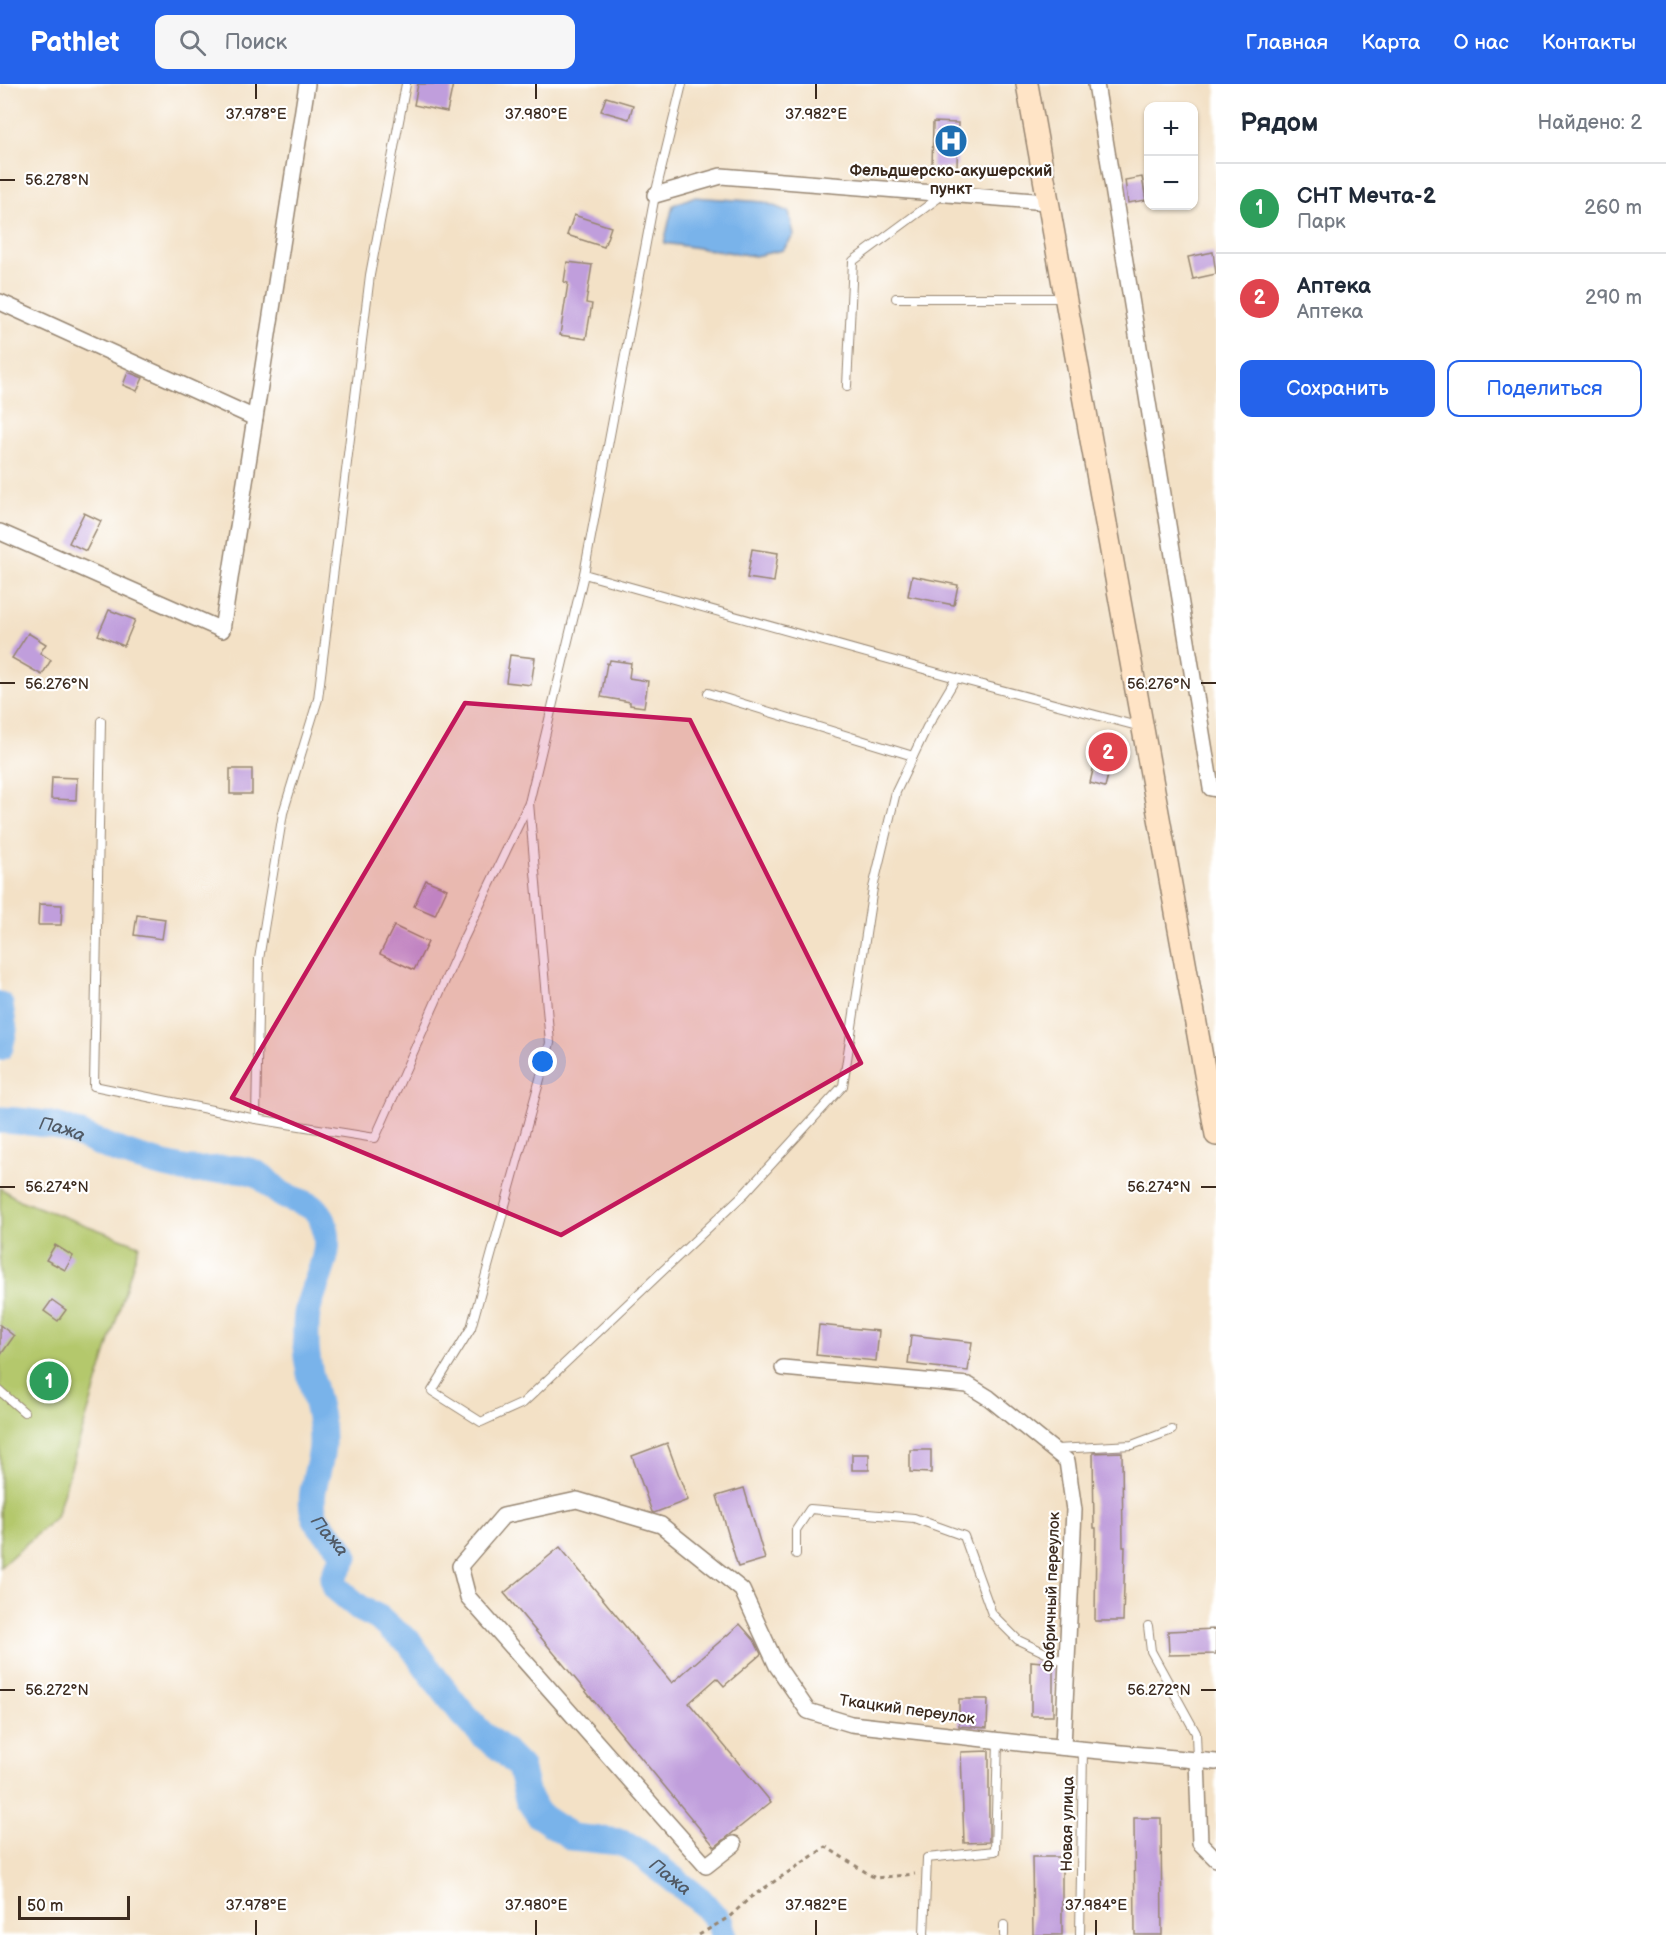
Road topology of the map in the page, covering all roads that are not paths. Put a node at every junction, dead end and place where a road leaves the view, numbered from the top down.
1 (308, 84) edge
2 (406, 84) edge
3 (682, 84) edge
4 (1027, 84) edge
5 (1096, 84) edge
6 (943, 194) junction
7 (655, 195) junction
8 (1047, 202) junction
9 (896, 298) dead end
10 (1065, 298) junction
11 (0, 302) edge
12 (847, 386) dead end
13 (255, 418) junction
14 (0, 532) edge
15 (584, 574) junction
16 (956, 678) junction
17 (708, 693) dead end
18 (101, 720) dead end
19 (1143, 727) junction
20 (913, 756) junction
21 (1216, 789) edge
22 (529, 803) junction
23 (256, 1119) junction
24 (1216, 1135) edge
25 (783, 1368) dead end
26 (0, 1391) edge
27 (24, 1412) dead end
28 (1172, 1430) dead end
29 (1051, 1449) junction
30 (796, 1554) dead end
31 (1148, 1626) dead end
32 (1067, 1663) junction
33 (998, 1740) junction
34 (1063, 1747) junction
35 (1083, 1749) junction
36 (1197, 1760) junction
37 (1216, 1762) edge
38 (734, 1844) dead end
39 (1216, 1859) edge
40 (1004, 1925) dead end
41 (924, 1935) edge
42 (1004, 1935) edge
43 (1080, 1935) edge

1 - 13 street
2 - 23 lane
3 - 7 lane
4 - 8 main road
5 - 21 street
6 - 7 street
6 - 8 street
6 - 12 lane
7 - 15 lane
8 - 10 main road
9 - 10 lane
10 - 19 main road
11 - 13 street
13 - 14 street
15 - 16 lane
15 - 22 lane
16 - 19 lane
16 - 20 lane
17 - 20 lane
18 - 23 lane
19 - 24 main road
20 - 22 lane
22 - 23 lane
25 - 29 street, Фабричный переулок
26 - 27 lane
28 - 29 lane
29 - 32 street, Фабричный переулок
30 - 32 lane
31 - 36 lane
32 - 34 street, Фабричный переулок
33 - 34 street, Ткацкий переулок
33 - 38 street, Ткацкий переулок
33 - 41 lane
34 - 35 street, Ткацкий переулок
35 - 36 street, Ткацкий переулок
35 - 43 lane, Новая улица
36 - 37 street, Ткацкий переулок
36 - 39 street
40 - 42 lane

